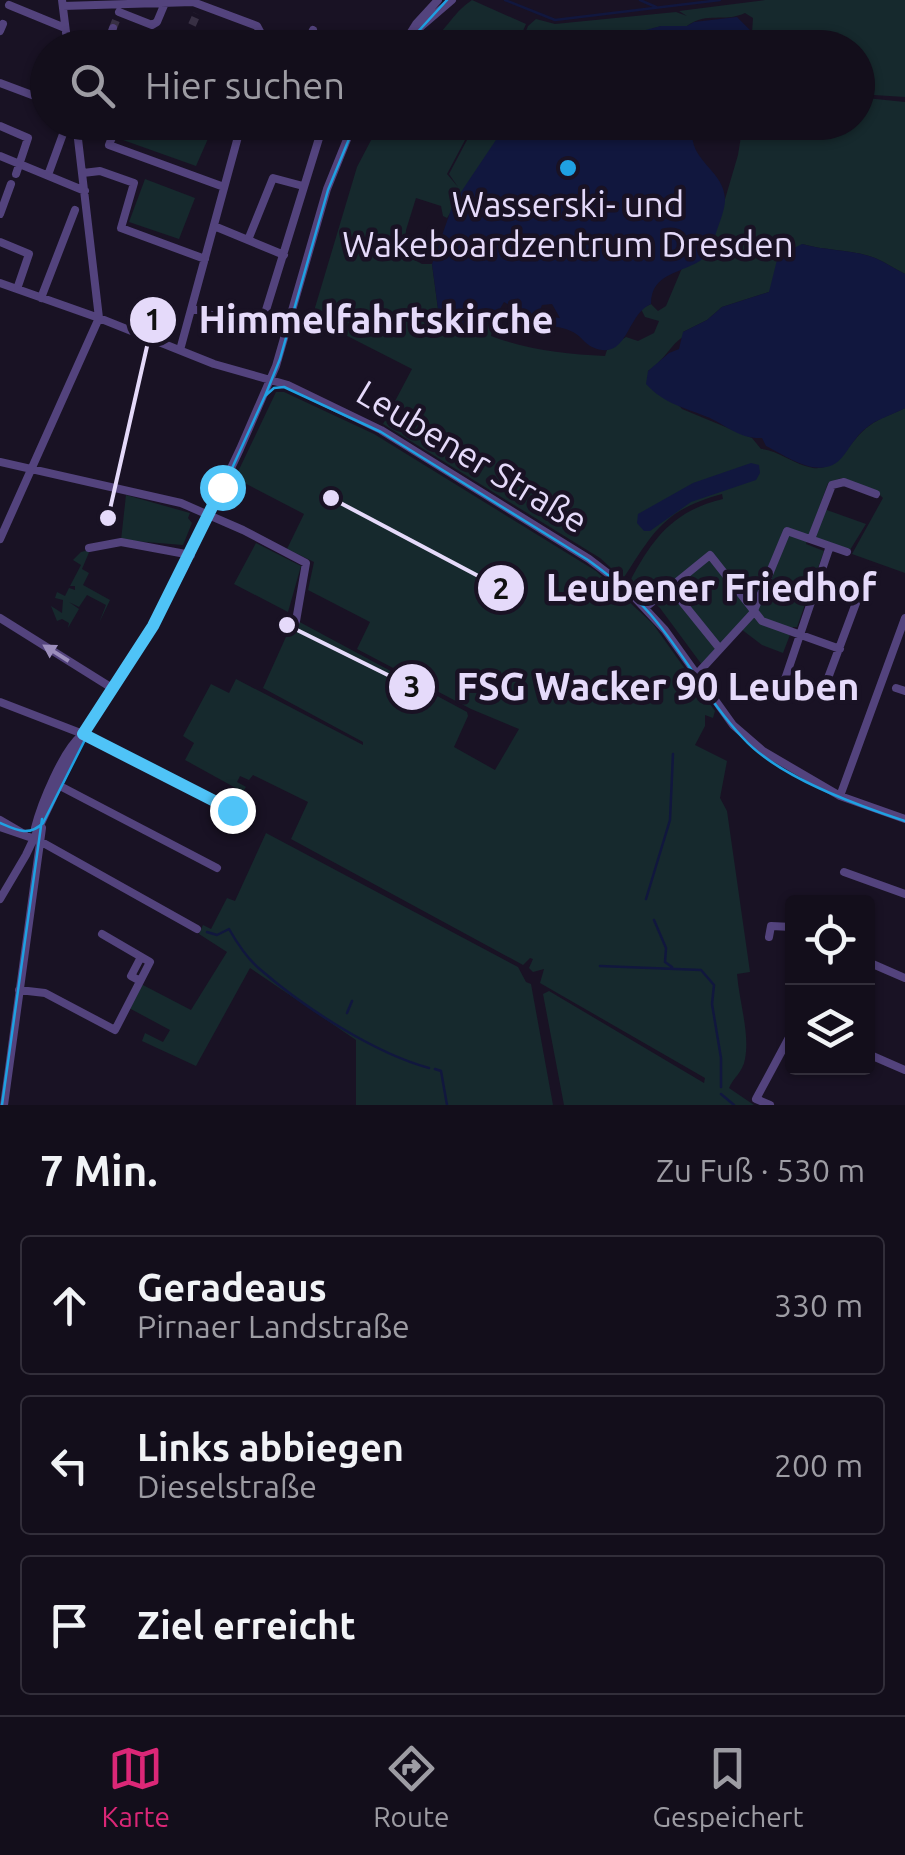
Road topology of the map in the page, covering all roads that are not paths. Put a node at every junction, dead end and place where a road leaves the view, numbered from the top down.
1 (438, 0) edge
2 (452, 0) edge
3 (165, 2) junction
4 (62, 3) edge
5 (198, 3) junction
6 (10, 8) dead end
7 (118, 12) junction
8 (197, 14) tunnel mouth
9 (65, 28) joint
10 (258, 30) edge
11 (413, 30) edge
12 (417, 30) edge
13 (0, 83) edge
14 (30, 94) edge
15 (0, 126) edge
16 (61, 140) edge
17 (78, 140) edge
18 (111, 140) edge
19 (237, 140) edge
20 (318, 140) edge
21 (347, 140) edge
22 (0, 156) edge
23 (20, 164) junction
24 (16, 174) dead end
25 (83, 174) junction
26 (48, 175) junction
27 (12, 184) dead end
28 (303, 186) junction
29 (224, 187) junction
30 (85, 190) junction
31 (75, 210) dead end
32 (0, 214) edge
33 (214, 226) junction
34 (248, 240) junction
35 (0, 242) edge
36 (284, 255) junction
37 (205, 259) junction
38 (0, 283) edge
39 (17, 290) junction
40 (42, 298) junction
41 (192, 308) junction
42 (99, 318) junction
43 (180, 350) junction
44 (271, 379) junction
45 (0, 462) edge
46 (30, 470) junction
47 (876, 494) dead end
48 (209, 515) junction
49 (0, 539) edge
50 (812, 539) junction
51 (830, 546) junction
52 (89, 548) dead end
53 (846, 552) dead end
54 (191, 555) junction
55 (670, 587) junction
56 (866, 592) dead end
57 (646, 607) junction
58 (753, 613) junction
59 (0, 618) edge
60 (905, 618) edge
61 (296, 621) dead end
62 (798, 634) junction
63 (720, 649) junction
64 (840, 649) junction
65 (697, 674) junction
66 (828, 678) dead end
67 (892, 686) edge
68 (112, 688) junction
69 (782, 688) dead end
70 (0, 702) edge
71 (83, 734) junction
72 (60, 786) junction
73 (840, 796) junction
74 (232, 810) dead end
75 (905, 819) edge
76 (0, 824) edge
77 (36, 839) junction
78 (217, 868) dead end
79 (844, 872) dead end
80 (905, 894) edge
81 (0, 899) edge
82 (785, 926) edge
83 (197, 929) dead end
84 (102, 934) dead end
85 (769, 937) dead end
86 (875, 965) edge
87 (905, 978) edge
88 (19, 990) junction
89 (785, 1045) edge
90 (875, 1057) edge
91 (905, 1070) edge
92 (3, 1101) edge
93 (770, 1105) edge

1 - 11 street
2 - 12 street
3 - 5 street
3 - 7 street
3 - 7 street
4 - 7 street
4 - 9 street
5 - 8 street
5 - 10 street
6 - 9 street
13 - 14 street
15 - 23 street
16 - 26 street
17 - 25 street
18 - 29 street
19 - 29 street
20 - 28 street
21 - 44 street
22 - 23 street
23 - 24 street
23 - 26 street
25 - 30 street
25 - 37 street
26 - 30 street
27 - 32 street
28 - 34 street
28 - 36 street
29 - 33 street
30 - 42 street
31 - 40 street
33 - 34 street
33 - 37 street
34 - 36 street
35 - 39 street
36 - 41 street
37 - 41 street
38 - 39 street, Leubener Straße
39 - 40 street, Leubener Straße
40 - 42 street, Leubener Straße
41 - 43 street
42 - 43 street, Leubener Straße
42 - 46 street
43 - 44 street, Leubener Straße
44 - 48 street
44 - 57 street, Leubener Straße
45 - 46 street
46 - 48 street
46 - 49 street
47 - 50 street
48 - 54 street
48 - 61 street
50 - 51 street
50 - 58 street
51 - 53 street
51 - 62 street
52 - 54 street
54 - 68 street
55 - 57 street
55 - 58 street
55 - 63 street
56 - 64 street
57 - 65 street, Leubener Straße
58 - 62 street
58 - 63 street
68 -> 59 street
60 - 67 street
62 - 64 street
62 - 69 street
63 - 65 street
64 - 66 street
65 - 73 street, Leubener Straße
67 - 73 street
68 - 71 street
70 - 71 street
71 - 72 street
71 - 74 street
71 - 77 street
72 - 77 street
72 - 78 street
73 - 75 street, Leubener Straße
76 - 77 street
77 - 81 street
77 - 83 street
77 - 88 street
79 - 80 street
82 - 85 street
84 - 88 street
86 - 87 street
88 - 92 street
89 - 93 street
90 - 91 street

